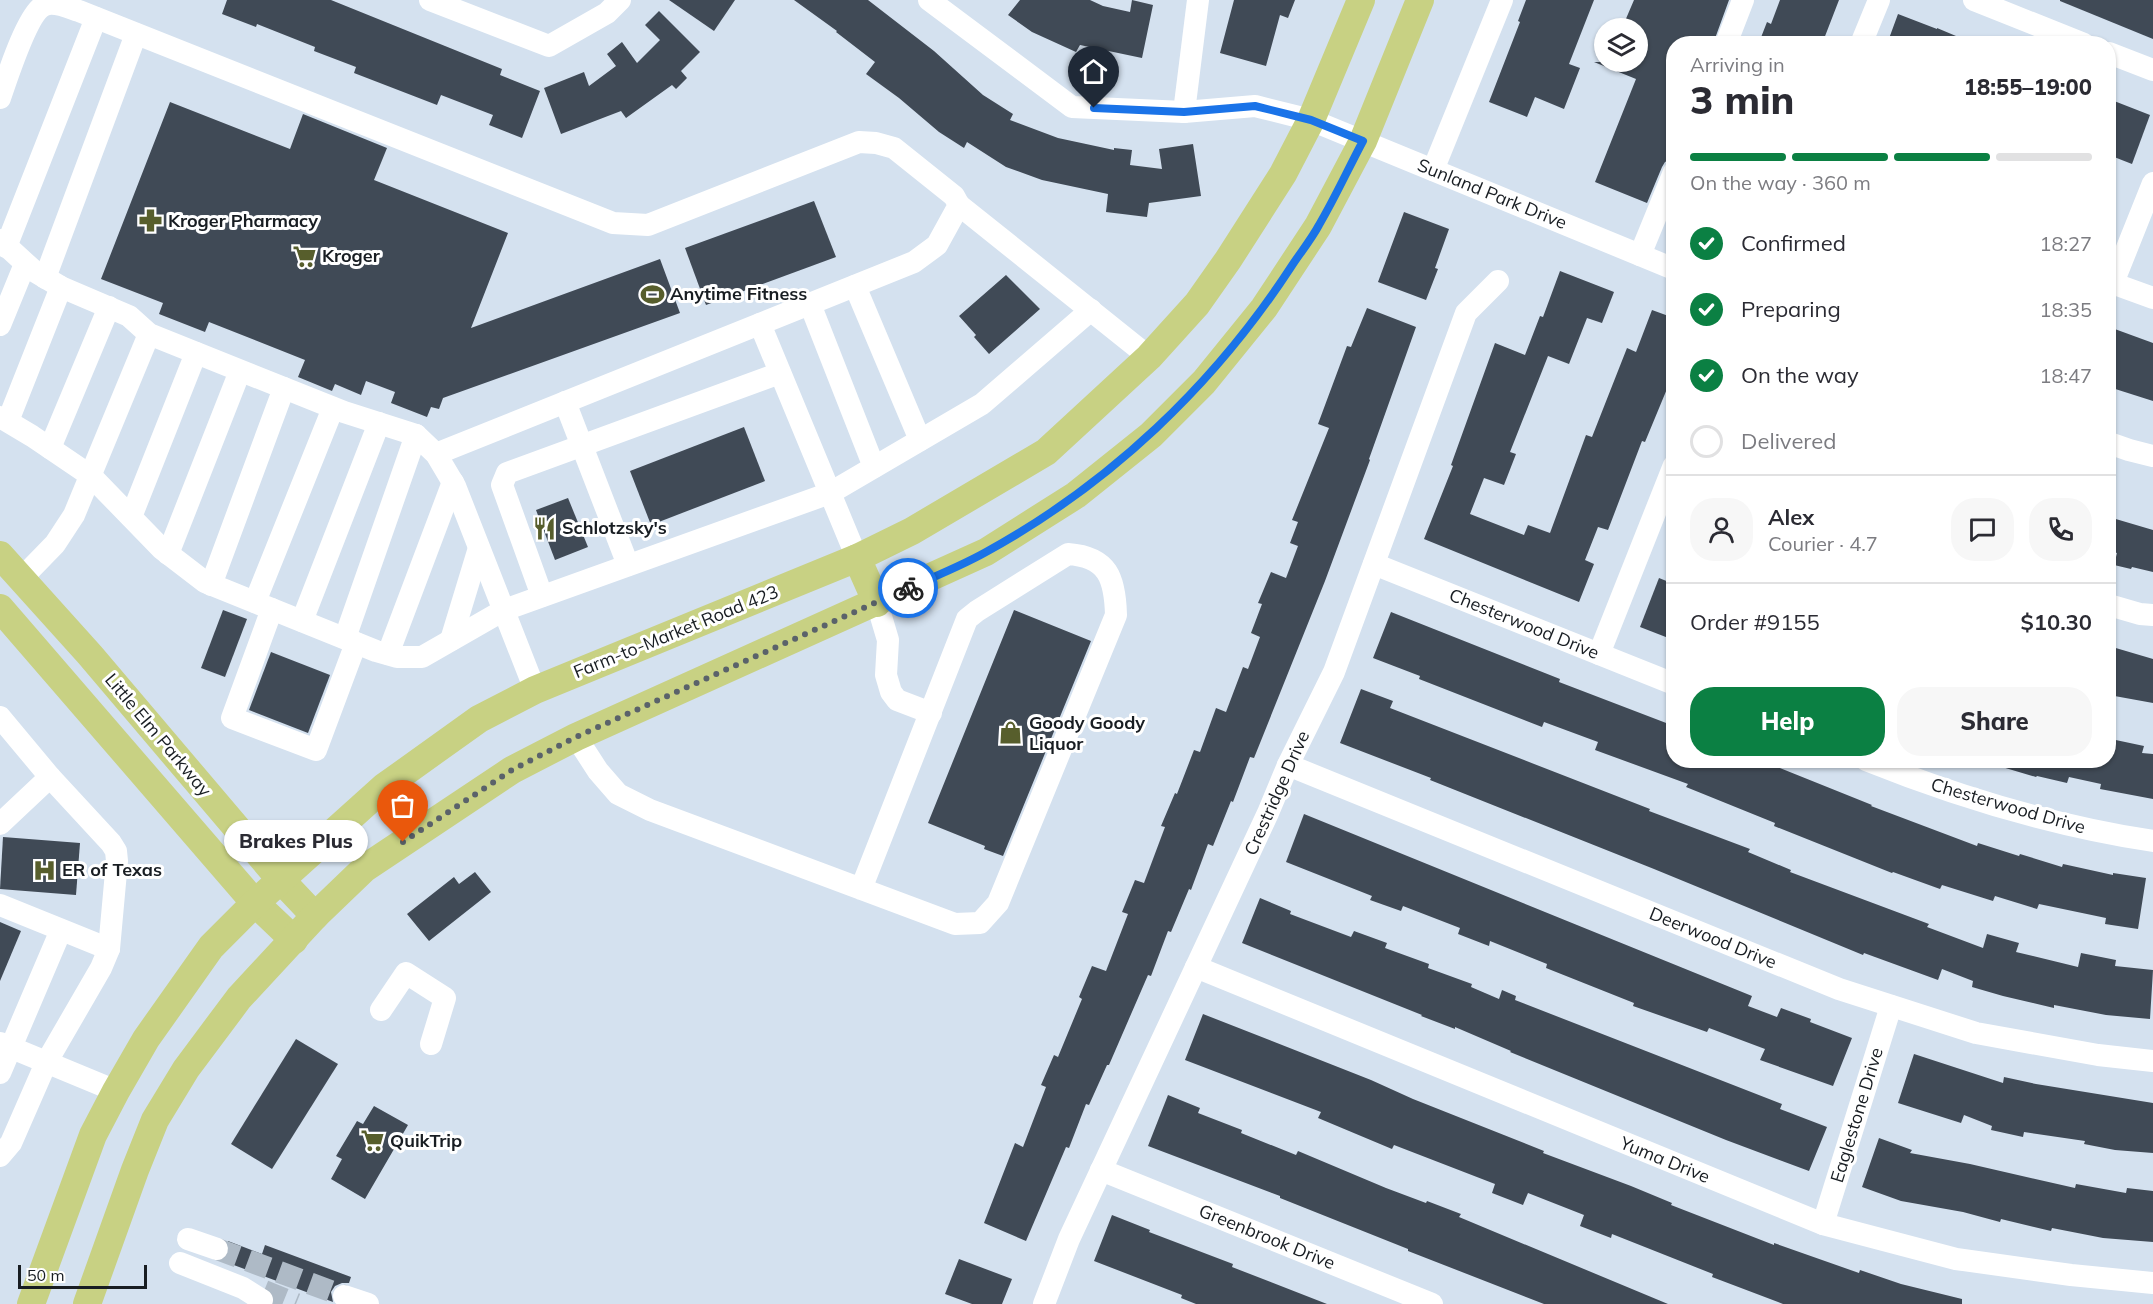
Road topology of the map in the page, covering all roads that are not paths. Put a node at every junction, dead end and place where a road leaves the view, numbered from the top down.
1 (430, 0) edge
2 (620, 0) edge
3 (929, 0) edge
4 (1198, 0) edge
5 (1361, 0) edge
6 (1420, 0) edge
7 (1502, 0) edge
8 (1743, 0) edge
9 (1879, 0) edge
10 (1974, 0) edge
11 (96, 18) junction
12 (136, 34) junction
13 (1729, 36) edge
14 (1864, 36) edge
15 (2064, 36) edge
16 (2116, 56) edge
17 (2153, 70) edge
18 (0, 98) edge
19 (1184, 112) junction
20 (1311, 120) junction
21 (1363, 141) junction
22 (1433, 170) junction
23 (2153, 183) edge
24 (1666, 192) edge
25 (959, 205) junction
26 (3, 244) edge
27 (1640, 255) junction
28 (25, 264) junction
29 (1666, 266) edge
30 (2116, 270) edge
31 (1498, 281) dead end
32 (53, 282) junction
33 (2116, 284) edge
34 (855, 286) junction
35 (2153, 298) edge
36 (810, 304) junction
37 (109, 306) junction
38 (1091, 310) junction
39 (760, 324) junction
40 (0, 325) edge
41 (149, 334) junction
42 (196, 353) junction
43 (1149, 357) junction
44 (240, 371) junction
45 (780, 373) junction
46 (284, 388) junction
47 (565, 402) junction
48 (333, 408) junction
49 (4, 419) edge
50 (379, 423) junction
51 (416, 435) junction
52 (920, 440) junction
53 (581, 445) junction
54 (2116, 446) edge
55 (50, 448) junction
56 (436, 454) junction
57 (2153, 456) edge
58 (874, 467) junction
59 (91, 476) junction
60 (453, 482) junction
61 (1666, 485) edge
62 (830, 493) junction
63 (131, 518) junction
64 (479, 548) junction
65 (168, 554) junction
66 (0, 555) edge
67 (857, 558) junction
68 (1374, 564) junction
69 (628, 565) junction
70 (21, 579) junction
71 (211, 585) junction
72 (542, 596) junction
73 (877, 603) junction
74 (264, 606) junction
75 (2116, 608) edge
76 (504, 610) junction
77 (2153, 615) edge
78 (4, 621) edge
79 (302, 621) junction
80 (451, 640) junction
81 (351, 641) junction
82 (388, 654) junction
83 (1599, 654) junction
84 (1666, 681) edge
85 (536, 690) junction
86 (930, 713) junction
87 (0, 717) edge
88 (576, 737) junction
89 (1288, 765) junction
90 (1885, 768) edge
91 (50, 777) junction
92 (0, 824) edge
93 (2153, 841) edge
94 (280, 879) junction
95 (861, 889) junction
96 (255, 903) junction
97 (0, 905) edge
98 (315, 916) junction
99 (61, 930) junction
100 (294, 940) junction
101 (109, 949) junction
102 (1197, 967) junction
103 (1891, 1006) junction
104 (381, 1010) dead end
105 (431, 1044) dead end
106 (5, 1046) edge
107 (2153, 1061) edge
108 (46, 1063) junction
109 (0, 1073) edge
110 (116, 1090) junction
111 (0, 1156) edge
112 (1101, 1170) junction
113 (1823, 1224) junction
114 (188, 1239) dead end
115 (217, 1249) tunnel mouth
116 (180, 1263) dead end
117 (2153, 1283) edge
118 (256, 1293) tunnel mouth
119 (345, 1296) tunnel mouth
120 (31, 1304) edge
121 (87, 1304) edge
122 (368, 1304) edge
123 (1044, 1304) edge
124 (1432, 1304) edge

1 - 2 street
3 - 19 street, Sunland Park Drive
4 - 19 street
5 - 20 main road, Farm-to-Market Road 423
6 - 21 main road
7 - 22 street
8 - 13 street
9 - 14 street
10 - 15 street
11 - 12 street
11 - 18 street
11 - 26 street
12 - 25 street
12 - 32 street
16 - 17 street
19 - 20 street, Sunland Park Drive
20 - 21 street, Sunland Park Drive
20 - 43 main road, Farm-to-Market Road 423
21 - 22 street, Sunland Park Drive
21 - 73 main road
22 - 27 street, Sunland Park Drive
23 - 30 street
24 - 27 street
25 - 34 street
25 - 38 street
26 - 28 street
27 - 29 street, Sunland Park Drive
28 - 32 street
28 - 40 street
31 - 68 street, Crestridge Drive
32 - 37 street
32 - 49 street
33 - 35 street
34 - 36 street
34 - 52 street
36 - 39 street
36 - 58 street
37 - 41 street
37 - 55 street
38 - 43 street
38 - 52 street
39 - 45 street
39 - 47 street
41 - 42 street
41 - 59 street
42 - 44 street
42 - 63 street
43 - 67 main road, Farm-to-Market Road 423
44 - 46 street
44 - 65 street
45 - 53 street
45 - 62 street
46 - 48 street
46 - 71 street
47 - 53 street
47 - 56 street
48 - 50 street
48 - 74 street
49 - 55 street
50 - 51 street
50 - 79 street
51 - 56 street
51 - 81 street
52 - 58 street
53 - 69 street
53 - 72 street
54 - 57 street
55 - 59 street
56 - 60 street
58 - 62 street
59 - 63 street
59 - 70 street
60 - 64 street
60 - 82 street
61 - 83 street
62 - 67 street
62 - 69 street
63 - 65 street
64 - 76 street
64 - 80 street
65 - 71 street
66 - 70 main road, Little Elm Parkway
67 - 73 main road
67 - 85 main road, Farm-to-Market Road 423
68 - 83 street, Chesterwood Drive
68 - 89 street, Crestridge Drive
69 - 72 street
70 - 94 main road, Little Elm Parkway
71 - 74 street
72 - 76 street
73 - 86 street
73 - 88 main road
74 - 79 street
74 - 81 street
75 - 77 street
76 - 80 street
76 - 85 street
78 - 96 main road, Little Elm Parkway
79 - 81 street
80 - 82 street
81 - 82 street
83 - 84 street, Chesterwood Drive
85 - 94 main road, Farm-to-Market Road 423
86 - 95 street
86 - 95 street
87 - 91 street
88 - 95 street
88 - 98 main road
89 - 102 street, Crestridge Drive
89 - 103 street, Deerwood Drive
90 - 93 street, Chesterwood Drive
91 - 92 street
91 - 101 street
94 - 96 main road, Farm-to-Market Road 423
94 - 98 main road, Little Elm Parkway
96 - 100 main road, Little Elm Parkway
96 - 110 main road, Farm-to-Market Road 423
97 - 99 street
98 - 100 main road
99 - 101 street
99 - 106 street
100 - 121 main road
101 - 108 street
102 - 112 street, Crestridge Drive
102 - 113 street, Yuma Drive
103 - 107 street, Deerwood Drive
103 - 113 street, Eaglestone Drive
104 - 105 street
106 - 108 street
106 - 109 street
108 - 110 street
108 - 111 street
110 - 120 main road, Farm-to-Market Road 423
112 - 123 street, Crestridge Drive
112 - 124 street, Greenbrook Drive
113 - 117 street, Yuma Drive
114 - 115 street
116 - 118 street
119 - 122 street

